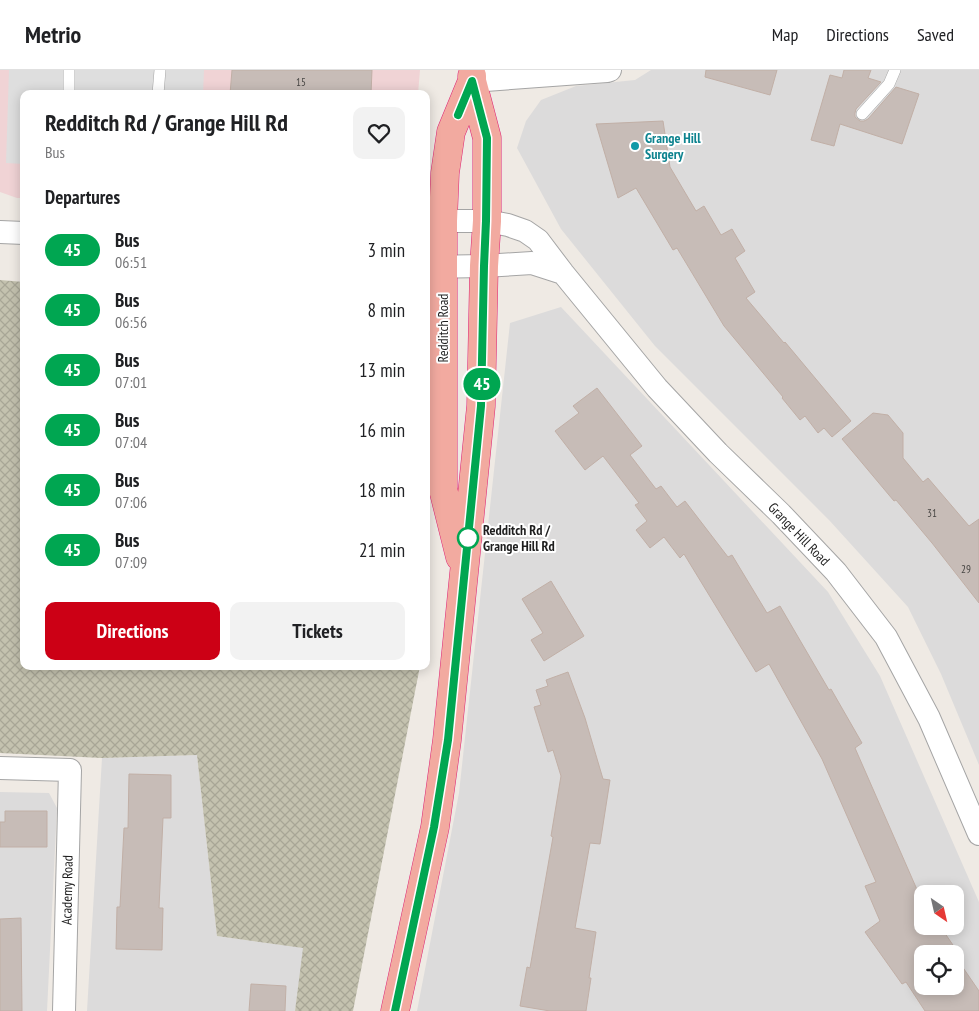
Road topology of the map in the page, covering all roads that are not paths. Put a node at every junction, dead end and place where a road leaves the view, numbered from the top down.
1 (70, 70) edge
2 (160, 70) edge
3 (610, 70) edge
4 (895, 70) edge
5 (472, 76) edge
6 (69, 90) edge
7 (158, 90) edge
8 (862, 114) dead end
9 (486, 221) junction
10 (435, 222) edge
11 (0, 232) edge
12 (20, 233) edge
13 (434, 266) edge
14 (484, 266) junction
15 (563, 273) junction
16 (464, 576) junction
17 (0, 768) edge
18 (979, 834) edge
19 (64, 1011) edge
20 (395, 1011) edge

1 - 6 lane
2 - 7 lane
3 - 5 street
4 - 8 lane
5 - 9 highway, Redditch Road
5 - 10 highway, Redditch Road
9 - 10 street, Grange Hill Road
9 - 14 highway, Redditch Road
9 - 15 street, Grange Hill Road
10 - 13 highway, Redditch Road
11 - 12 street
13 - 14 street
13 - 16 highway, Redditch Road
14 - 15 street
14 - 16 highway, Redditch Road
15 - 18 street, Grange Hill Road
16 - 20 highway, Redditch Road
17 - 19 street, Academy Road

